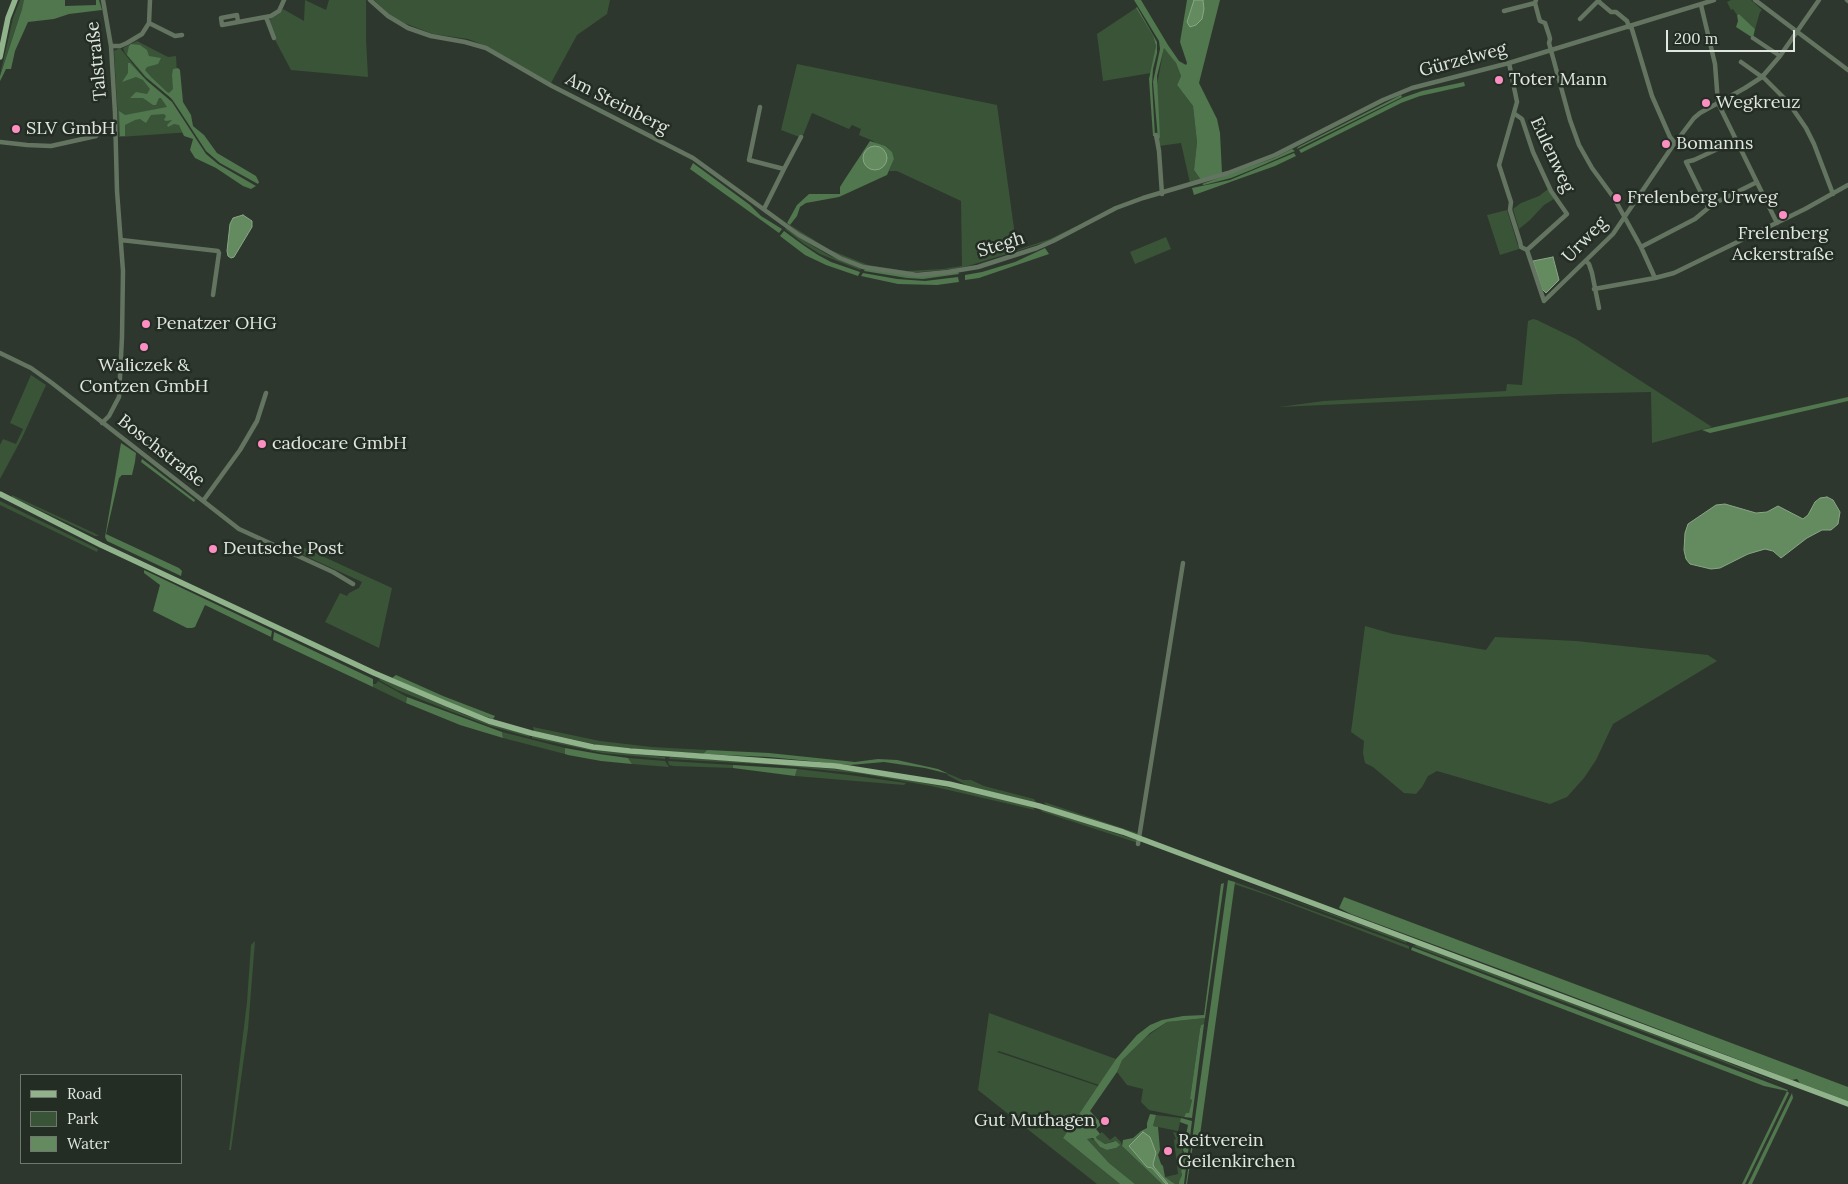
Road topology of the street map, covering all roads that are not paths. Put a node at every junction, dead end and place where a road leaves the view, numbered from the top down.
1 (15, 0) edge
2 (103, 0) edge
3 (150, 0) edge
4 (284, 0) edge
5 (370, 0) edge
6 (1598, 0) edge
7 (1714, 0) edge
8 (1755, 0) edge
9 (1819, 0) edge
10 (1535, 2) edge
11 (1701, 5) junction
12 (1504, 11) dead end
13 (266, 17) junction
14 (1580, 19) dead end
15 (238, 22) dead end
16 (149, 23) junction
17 (1630, 26) junction
18 (1797, 32) junction
19 (182, 35) dead end
20 (274, 38) dead end
21 (1753, 38) dead end
22 (111, 46) junction
23 (1551, 50) junction
24 (1780, 56) junction
25 (0, 57) edge
26 (1741, 62) dead end
27 (1509, 63) junction
28 (1848, 70) edge
29 (1762, 76) junction
30 (1718, 103) junction
31 (760, 107) dead end
32 (1515, 114) junction
33 (1156, 135) dead end
34 (96, 136) dead end
35 (801, 137) dead end
36 (1737, 140) junction
37 (0, 142) edge
38 (1675, 143) junction
39 (784, 169) junction
40 (1228, 173) joint
41 (1757, 182) junction
42 (1848, 185) edge
43 (1162, 194) junction
44 (1833, 194) junction
45 (1708, 207) junction
46 (764, 209) junction
47 (1625, 217) junction
48 (1777, 223) junction
49 (121, 240) junction
50 (1641, 247) junction
51 (1527, 250) junction
52 (840, 258) joint
53 (1586, 260) junction
54 (1655, 278) junction
55 (1594, 289) junction
56 (212, 295) dead end
57 (1599, 308) dead end
58 (0, 353) edge
59 (266, 393) dead end
60 (102, 423) junction
61 (0, 494) edge
62 (203, 501) junction
63 (1183, 563) dead end
64 (353, 584) dead end
65 (1139, 842) junction
66 (1848, 1104) edge

1 - 25 main road
2 - 22 street, Talstraße
3 - 16 street
4 - 13 street
5 - 46 street, Am Steinberg
6 - 14 street
6 - 17 street
7 - 11 street, Gürzelweg
8 - 18 street
9 - 18 street, Urweg
10 - 12 street
10 - 23 street
11 - 17 street, Gürzelweg
11 - 30 street
13 - 15 street
13 - 20 street
16 - 19 street
16 - 22 street
17 - 23 street, Gürzelweg
17 - 38 street
18 - 24 street, Urweg
18 - 28 street
21 - 24 street
22 - 49 street, Talstraße
23 - 27 street, Gürzelweg
23 - 47 street
24 - 29 street, Urweg
26 - 29 street
27 - 32 street
27 - 40 street, Gürzelweg
29 - 30 street, Urweg
29 - 44 street
30 - 36 street
30 - 38 street, Urweg
31 - 39 street
32 - 51 street
32 - 51 street, Eulenweg
33 - 43 street
34 - 37 street
35 - 39 street
36 - 41 street
36 - 45 street
38 - 47 street, Urweg
39 - 46 street
40 - 43 street, Stegh
41 - 45 street
41 - 48 street
42 - 44 street
43 - 52 street, Stegh
44 - 48 street
45 - 50 street
46 - 52 street, Am Steinberg
47 - 50 street
47 - 53 street, Urweg
48 - 54 street
49 - 56 street
49 - 60 street, Talstraße
50 - 54 street
51 - 53 street, Urweg
53 - 55 street
54 - 55 street
55 - 57 street
58 - 60 street, Boschstraße
59 - 62 street, Boschstraße
60 - 62 street, Boschstraße
61 - 65 main road
62 - 64 street
63 - 65 street
65 - 66 main road

